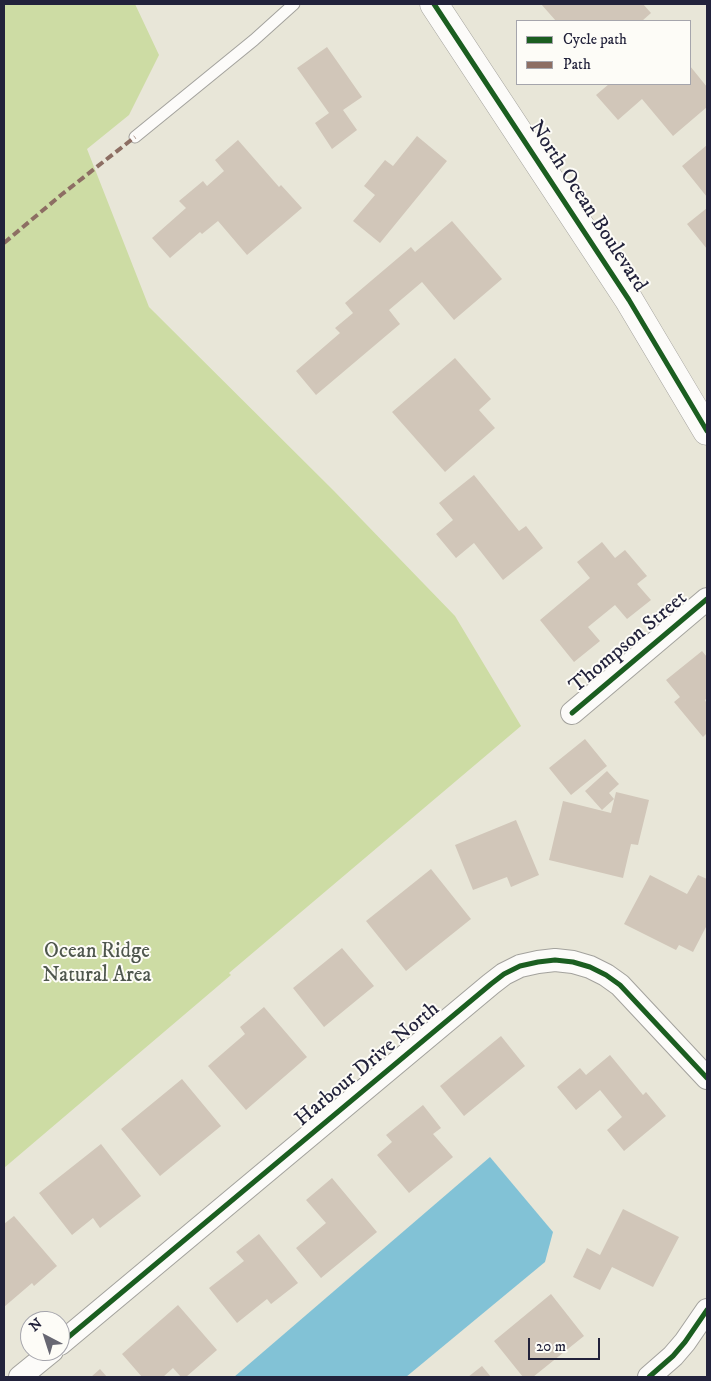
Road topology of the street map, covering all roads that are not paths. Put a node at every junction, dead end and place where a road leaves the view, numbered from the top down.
1 (294, 4) edge
2 (434, 4) edge
3 (135, 137) dead end
4 (707, 431) edge
5 (707, 599) edge
6 (572, 713) dead end
7 (707, 1078) edge
8 (707, 1310) edge
9 (70, 1336) edge
10 (40, 1361) edge
11 (20, 1377) edge
12 (649, 1377) edge

1 - 3 lane
2 - 4 main road, North Ocean Boulevard
5 - 6 street, Thompson Street
7 - 9 street, Harbour Drive North
8 - 12 street
10 - 11 street

